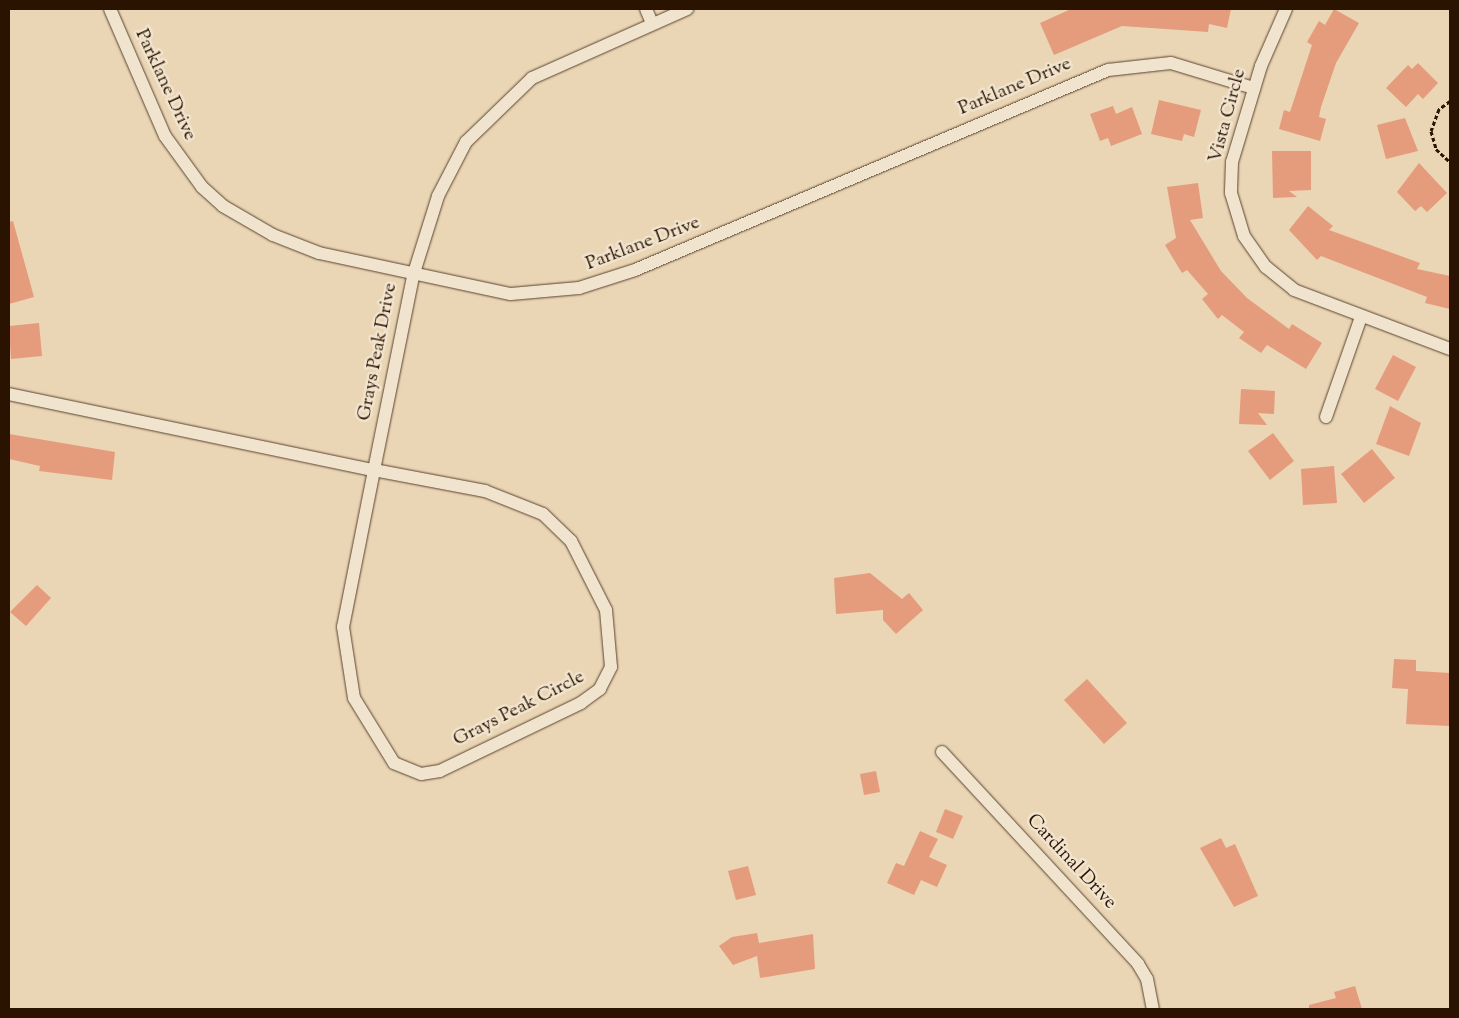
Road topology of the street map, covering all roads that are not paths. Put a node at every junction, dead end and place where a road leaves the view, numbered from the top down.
1 (110, 9) edge
2 (646, 9) edge
3 (687, 9) edge
4 (1286, 9) edge
5 (652, 23) junction
6 (1254, 88) junction
7 (413, 276) junction
8 (1361, 317) junction
9 (1450, 349) edge
10 (9, 394) edge
11 (1326, 417) dead end
12 (374, 470) junction
13 (942, 752) dead end
14 (1153, 1009) edge

1 - 7 street, Parklane Drive
2 - 5 street
3 - 5 street, Grays Peak Drive
4 - 6 street, Vista Circle
5 - 7 street, Grays Peak Drive
6 - 7 street, Parklane Drive
6 - 8 street, Vista Circle
7 - 12 street, Grays Peak Drive
8 - 9 street, Vista Circle
8 - 11 street
10 - 12 street
12 - 12 street, Grays Peak Circle
13 - 14 street, Cardinal Drive

